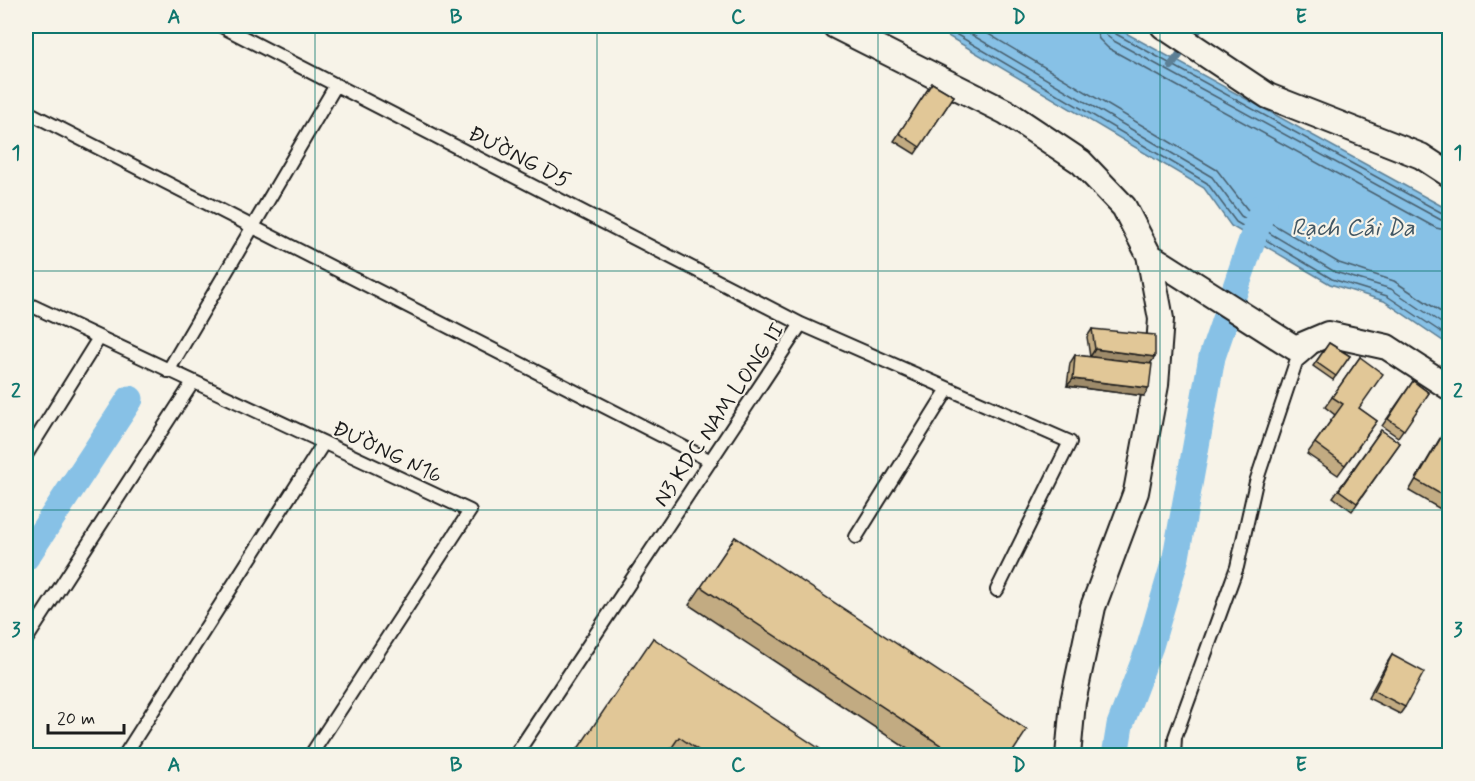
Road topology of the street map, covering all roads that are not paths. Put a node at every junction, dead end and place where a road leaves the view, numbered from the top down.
1 (221, 26) edge
2 (836, 26) edge
3 (1162, 26) edge
4 (336, 85) junction
5 (26, 111) edge
6 (1449, 175) edge
7 (252, 227) junction
8 (1149, 255) junction
9 (26, 303) edge
10 (801, 324) junction
11 (1328, 334) junction
12 (99, 338) junction
13 (168, 371) junction
14 (193, 382) junction
15 (1449, 388) edge
16 (948, 389) junction
17 (323, 444) junction
18 (26, 455) edge
19 (711, 461) junction
20 (856, 537) dead end
21 (997, 590) dead end
22 (26, 640) edge
23 (124, 756) edge
24 (310, 756) edge
25 (515, 756) edge
26 (1068, 756) edge
27 (1174, 756) edge

1 - 4 lane, ĐƯỜNG D5
2 - 8 street
3 - 6 street
4 - 7 lane
4 - 10 lane, ĐƯỜNG D5
5 - 7 lane
7 - 13 lane
7 - 19 lane
8 - 11 street
8 - 26 street
9 - 12 lane, ĐƯỜNG N16
10 - 16 lane, N3 KDC NAM LONG II
10 - 19 lane, N3 KDC NAM LONG II
11 - 15 street
11 - 27 lane
12 - 13 lane, ĐƯỜNG N16
12 - 18 lane
13 - 14 lane, ĐƯỜNG N16
14 - 17 lane, ĐƯỜNG N16
14 - 22 lane
16 - 20 lane
16 - 21 lane, N3 KDC NAM LONG II
17 - 23 lane
17 - 24 lane, ĐƯỜNG N16
19 - 25 lane, N3 KDC NAM LONG II

